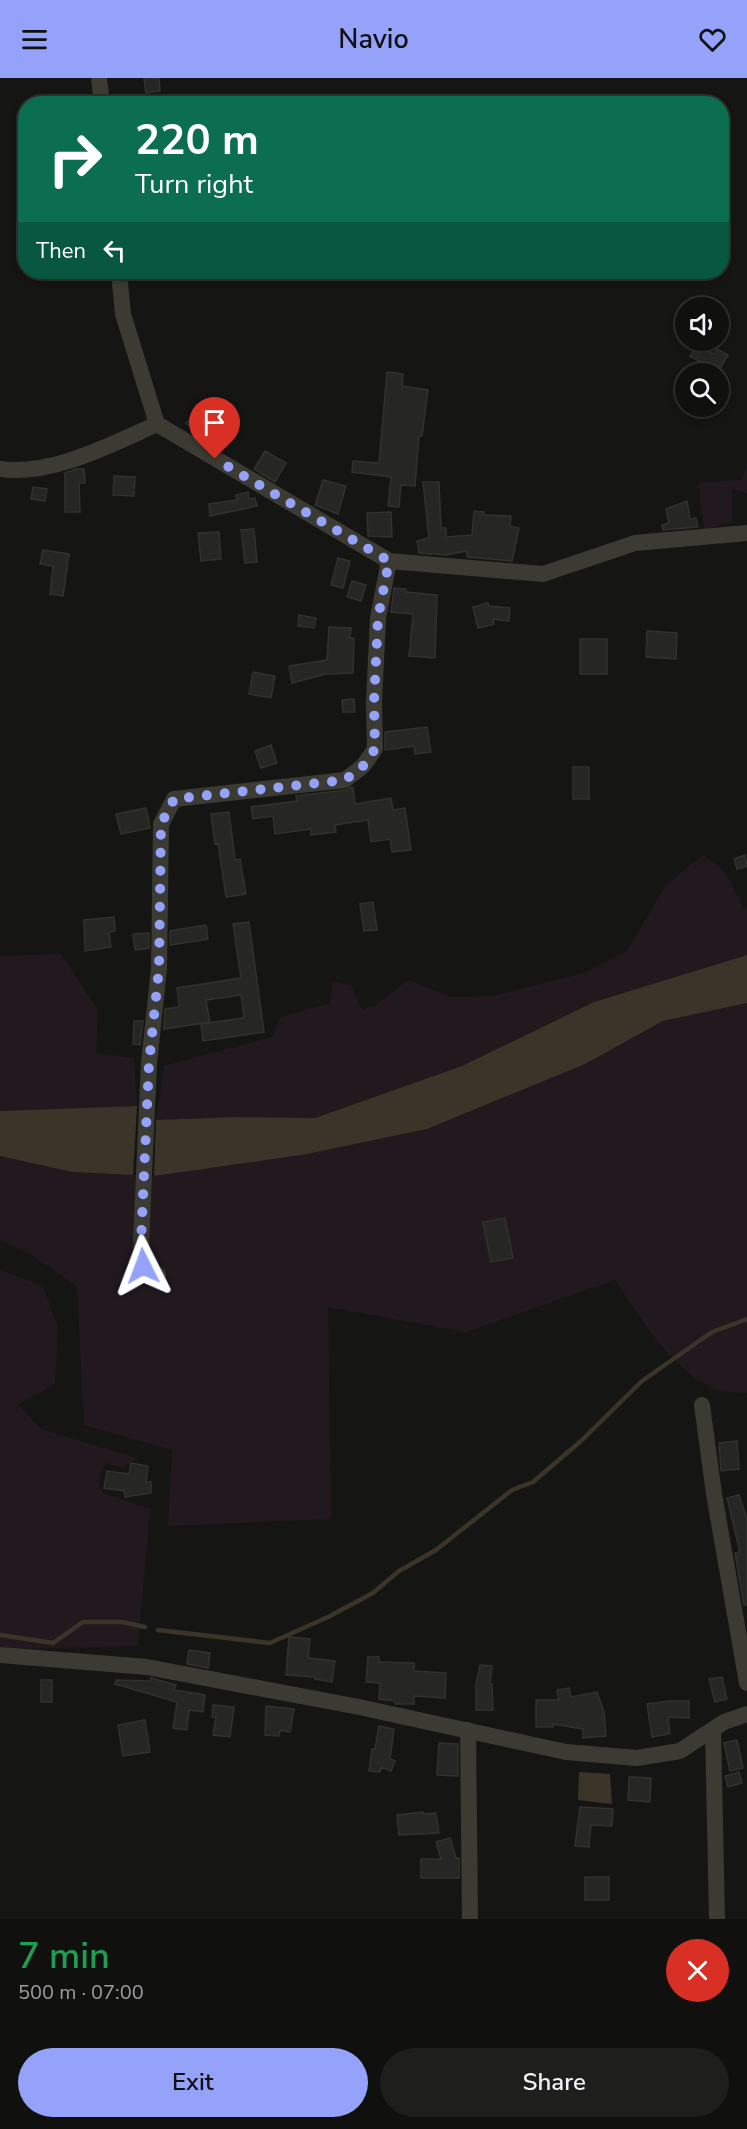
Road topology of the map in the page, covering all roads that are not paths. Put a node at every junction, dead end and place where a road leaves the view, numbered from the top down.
1 (99, 78) edge
2 (101, 96) edge
3 (120, 279) edge
4 (157, 424) junction
5 (0, 469) edge
6 (747, 533) edge
7 (389, 561) junction
8 (158, 1274) dead end
9 (702, 1405) dead end
10 (0, 1655) edge
11 (747, 1683) edge
12 (747, 1714) edge
13 (712, 1729) junction
14 (468, 1731) junction
15 (470, 1919) edge
16 (717, 1919) edge

1 - 2 street
3 - 4 street
4 - 5 street
4 - 7 street
6 - 7 street
7 - 8 street
9 - 11 street
10 - 14 street
12 - 13 street
13 - 14 street
13 - 16 street
14 - 15 street

